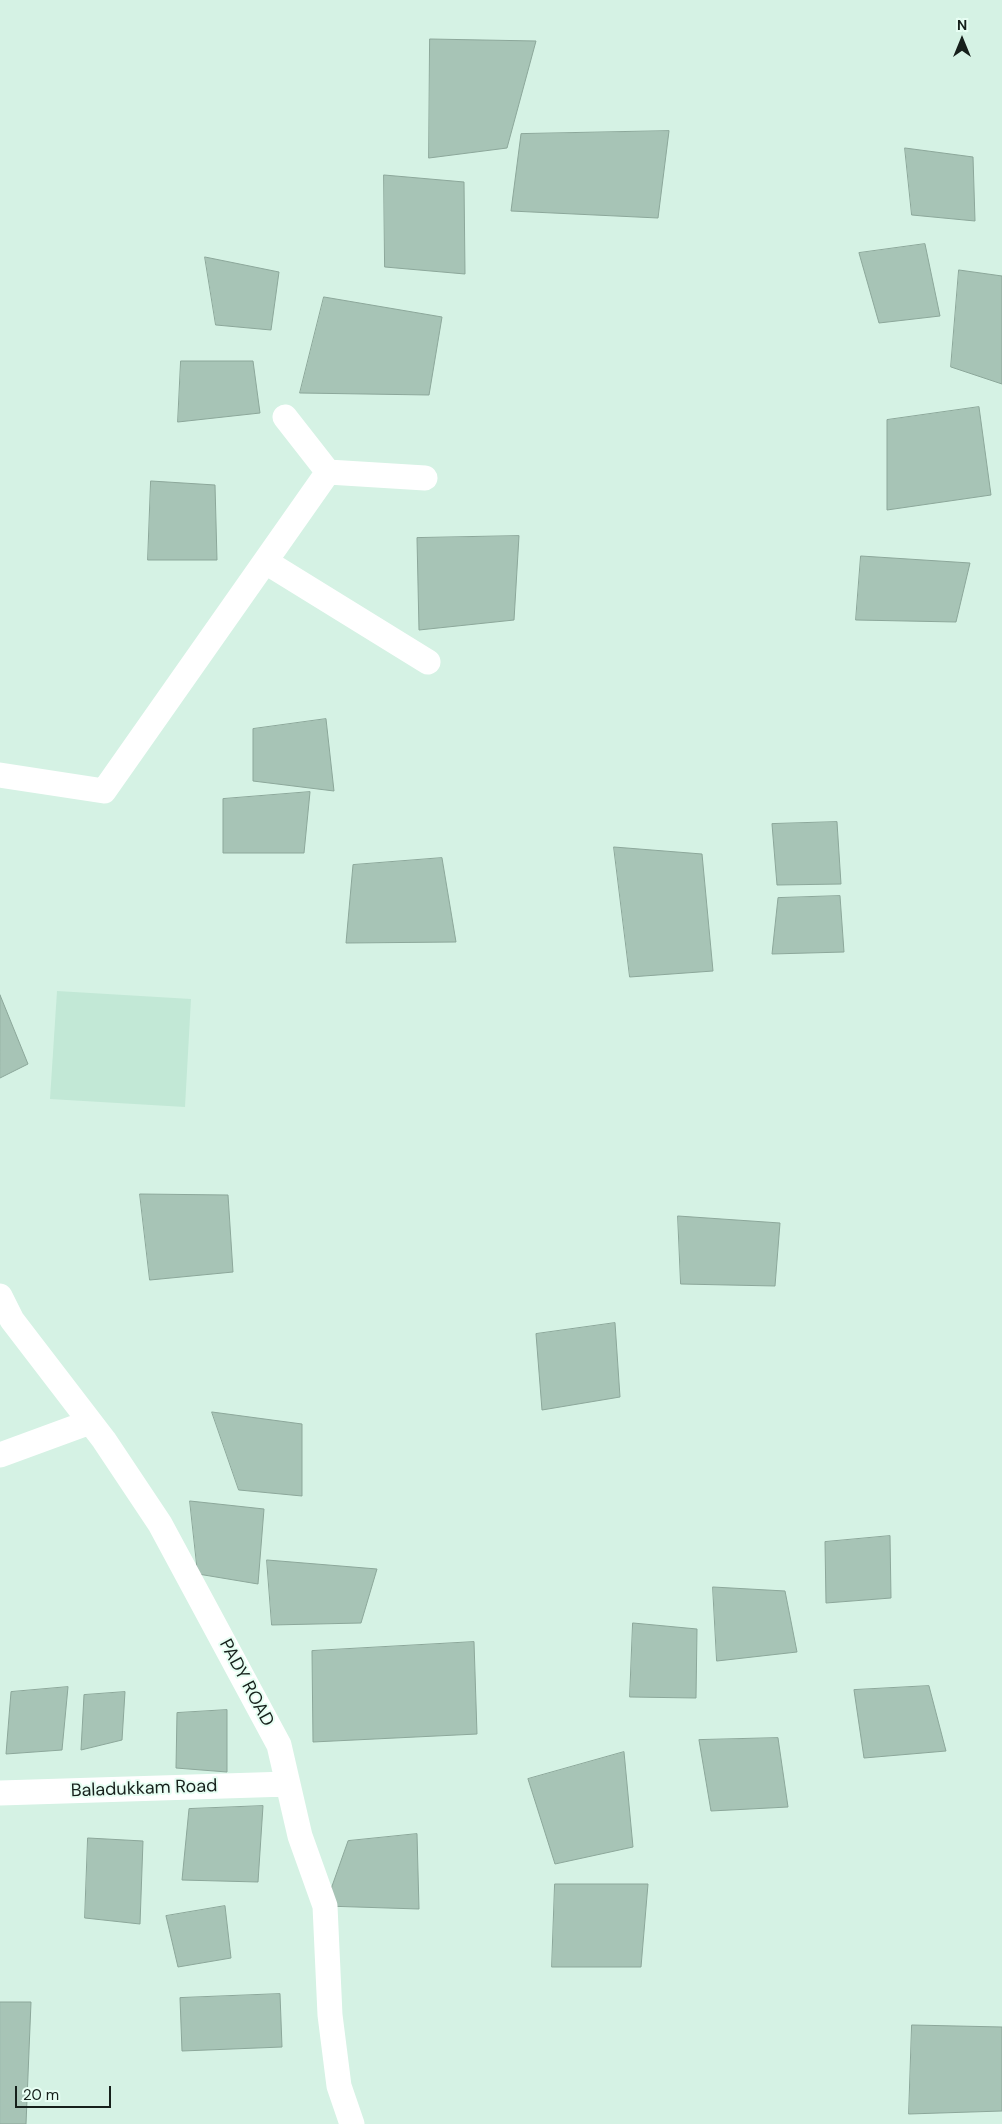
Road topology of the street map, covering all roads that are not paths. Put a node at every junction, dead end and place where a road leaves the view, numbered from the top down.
1 (284, 417) dead end
2 (328, 472) junction
3 (425, 478) dead end
4 (266, 562) junction
5 (428, 662) dead end
6 (0, 776) edge
7 (0, 1296) edge
8 (90, 1422) junction
9 (0, 1455) edge
10 (288, 1784) junction
11 (0, 1793) edge
12 (352, 2124) edge

1 - 2 street
2 - 3 street
2 - 4 street
4 - 5 street
4 - 6 street
7 - 8 street, PADY ROAD
8 - 9 street
8 - 10 street, PADY ROAD
10 - 11 street, Baladukkam Road
10 - 12 street, PADY ROAD

